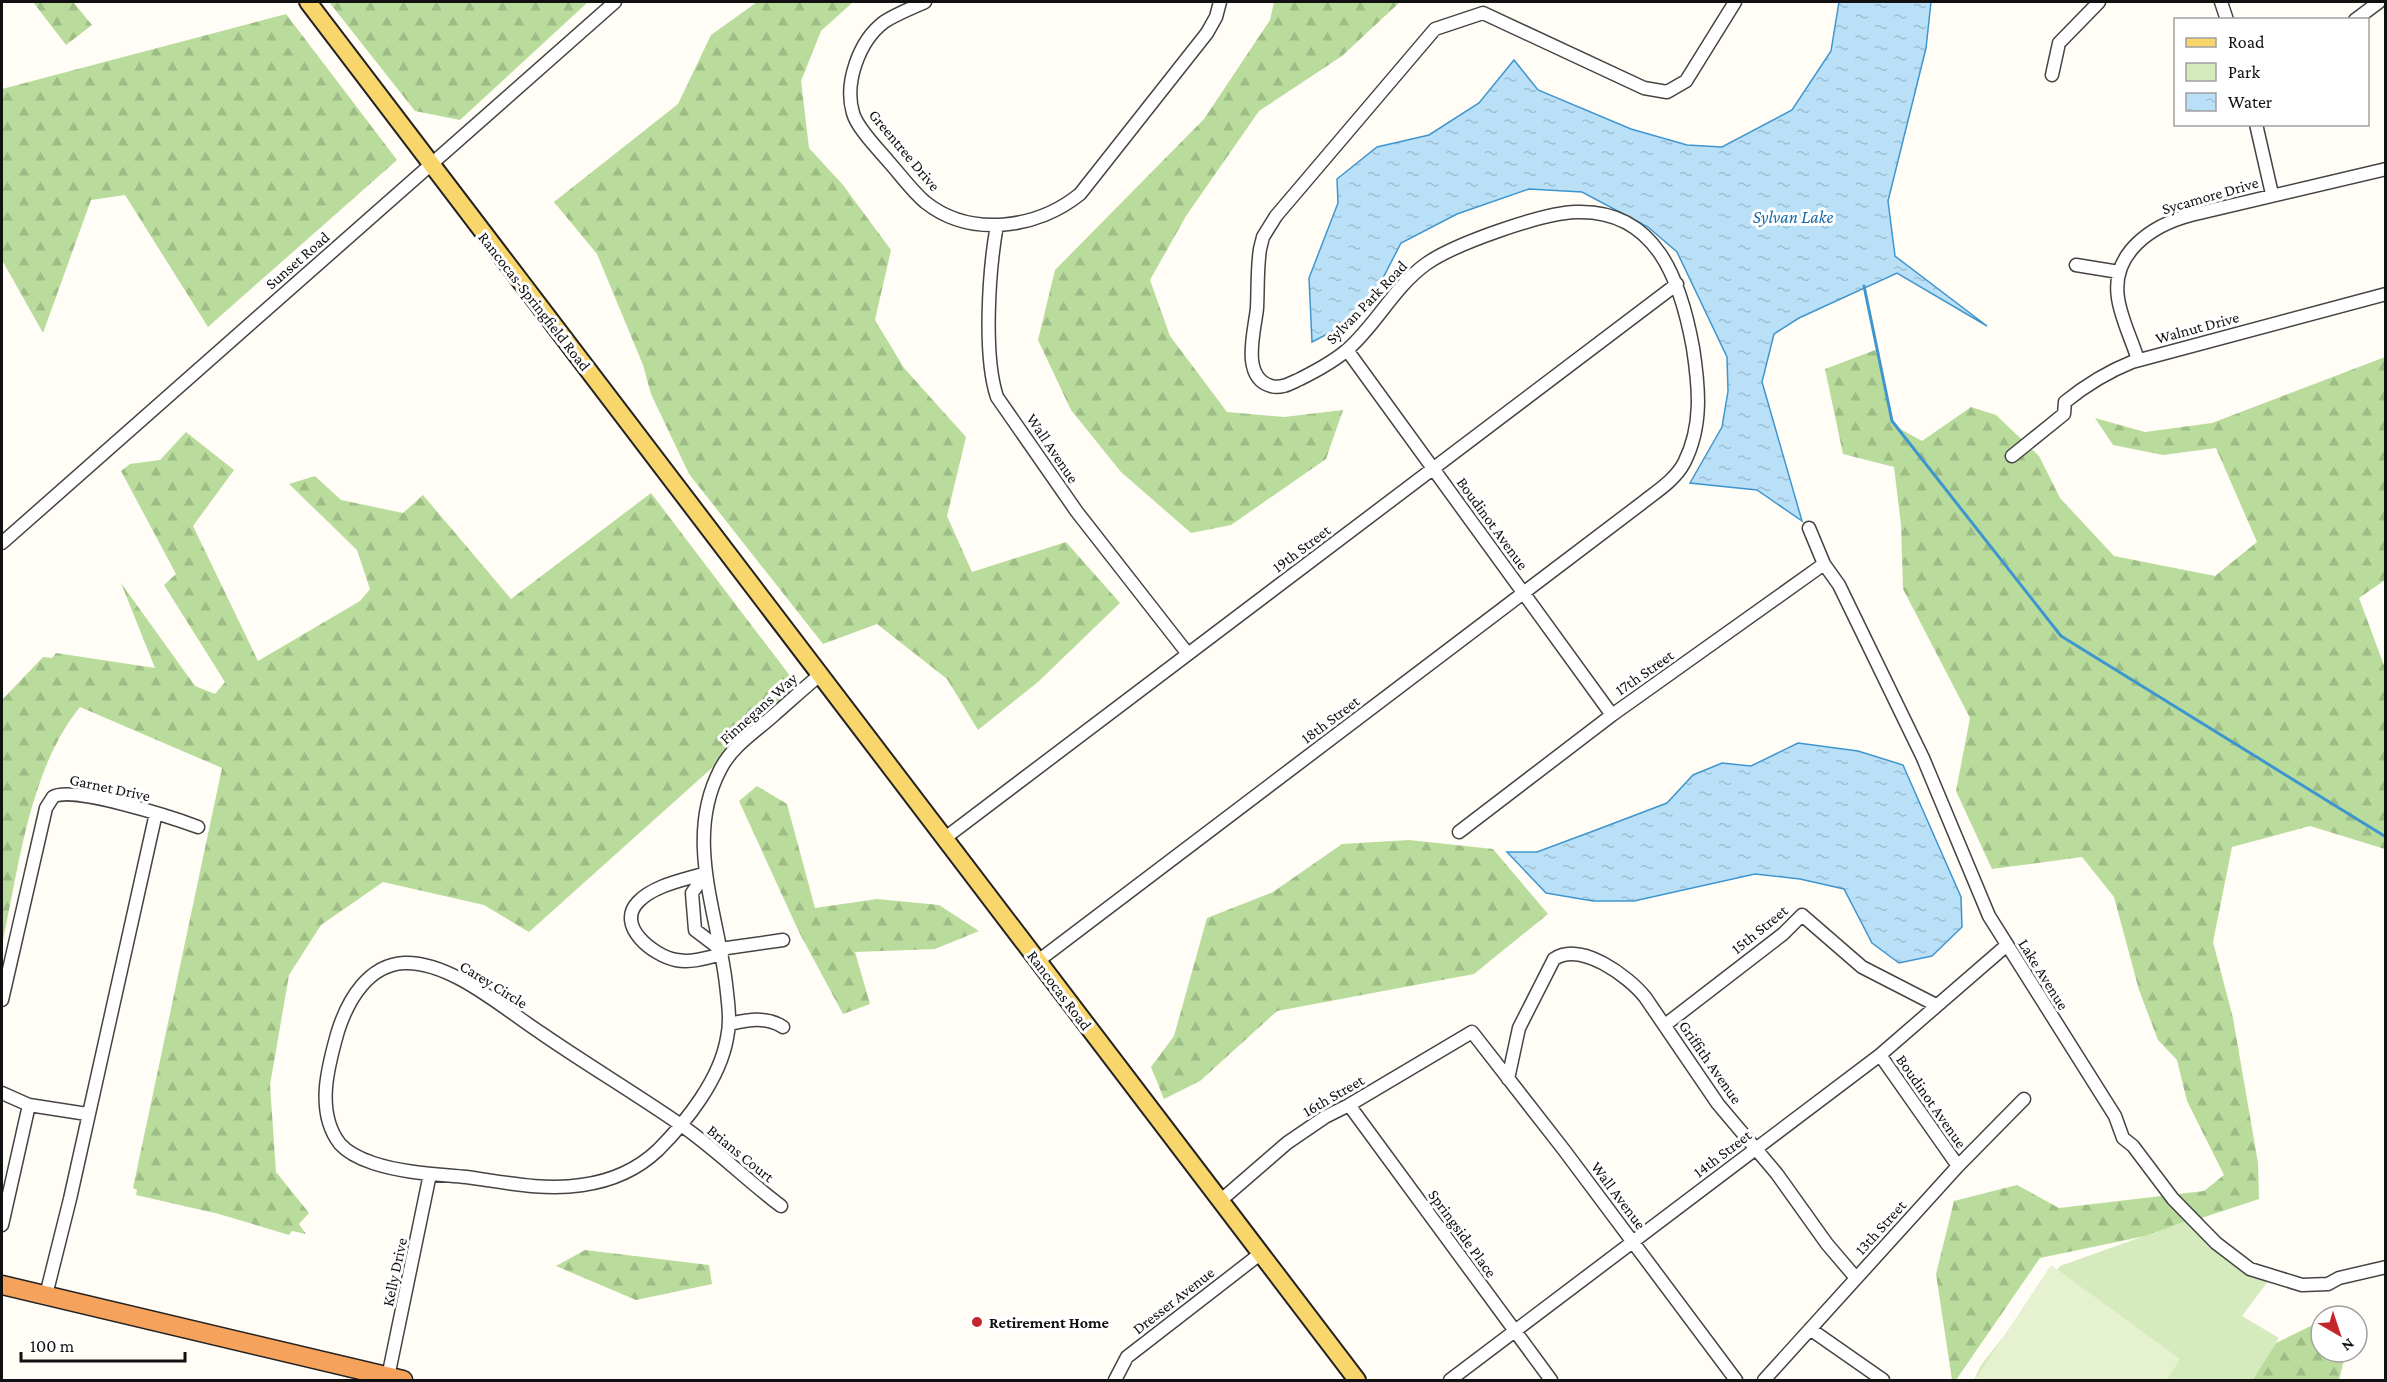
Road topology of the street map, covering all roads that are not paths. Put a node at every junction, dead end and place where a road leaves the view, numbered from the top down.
1 (308, 2) edge
2 (615, 2) edge
3 (925, 2) edge
4 (1220, 2) edge
5 (1735, 2) edge
6 (2099, 2) edge
7 (2222, 2) edge
8 (2379, 2) edge
9 (2226, 18) edge
10 (2358, 18) edge
11 (2052, 75) dead end
12 (2256, 126) edge
13 (430, 165) junction
14 (2385, 169) edge
15 (2271, 195) junction
16 (996, 225) junction
17 (2076, 265) dead end
18 (2120, 272) junction
19 (1677, 284) junction
20 (2385, 294) edge
21 (1347, 350) junction
22 (2138, 360) junction
23 (2012, 456) dead end
24 (1433, 468) junction
25 (1642, 503) joint
26 (1809, 528) dead end
27 (2, 543) edge
28 (1824, 564) junction
29 (1524, 593) junction
30 (763, 599) joint
31 (1188, 654) junction
32 (820, 674) junction
33 (1612, 715) junction
34 (156, 813) junction
35 (198, 827) dead end
36 (1459, 832) dead end
37 (945, 838) junction
38 (706, 873) junction
39 (783, 940) dead end
40 (2007, 945) junction
41 (721, 952) junction
42 (1038, 961) junction
43 (2, 1000) edge
44 (1936, 1005) junction
45 (729, 1024) junction
46 (1665, 1025) junction
47 (783, 1028) dead end
48 (1472, 1032) joint
49 (1880, 1054) junction
50 (1508, 1079) junction
51 (2, 1093) edge
52 (2024, 1099) dead end
53 (29, 1105) junction
54 (1349, 1106) junction
55 (87, 1114) junction
56 (680, 1124) junction
57 (1755, 1149) junction
58 (1958, 1166) junction
59 (430, 1174) junction
60 (509, 1183) joint
61 (1220, 1201) junction
62 (781, 1206) dead end
63 (2, 1225) edge
64 (1633, 1242) junction
65 (1260, 1254) junction
66 (2385, 1267) edge
67 (1856, 1278) junction
68 (2, 1285) edge
69 (46, 1295) junction
70 (1810, 1329) junction
71 (1515, 1332) junction
72 (396, 1379) edge
73 (1114, 1380) edge
74 (1355, 1380) edge
75 (1450, 1380) edge
76 (1551, 1380) edge
77 (1736, 1380) edge
78 (1764, 1380) edge
79 (1883, 1380) edge

1 - 13 main road, Rancocas-Springfield Road
2 - 13 street, Sunset Road
3 - 16 street, Greentree Drive
4 - 16 street, Greentree Drive
5 - 21 street, Sylvan Park Road
6 - 11 street
7 - 9 street
8 - 10 street
12 - 15 street
13 - 27 street, Sunset Road
13 - 30 main road, Rancocas-Springfield Road
14 - 15 street, Sycamore Drive
15 - 18 street, Sycamore Drive
16 - 31 street, Wall Avenue
17 - 18 street
18 - 22 street, Sycamore Drive
19 - 21 street, Sylvan Park Road
19 - 24 street, 19th Street
19 - 25 street, Sylvan Park Road
20 - 22 street, Walnut Drive
21 - 24 street, Boudinot Avenue
22 - 23 street, Walnut Drive
24 - 29 street, Boudinot Avenue
24 - 31 street, 19th Street
25 - 29 street, 18th Street
26 - 28 street, Lake Avenue
28 - 33 street, 17th Street
28 - 40 street, Lake Avenue
29 - 33 street, Boudinot Avenue
29 - 42 street, 18th Street
30 - 32 main road, Rancocas Road
31 - 37 street, 19th Street
32 - 37 main road, Rancocas Road
32 - 38 street, Finnegans Way
33 - 36 street, 17th Street
34 - 35 street, Garnet Drive
34 - 43 street, Garnet Drive
34 - 55 street, Garnet Drive
37 - 42 main road, Rancocas Road
38 - 41 street, Finnegans Way
38 - 41 street, Finnegans Way
38 - 41 street
39 - 41 street
40 - 44 street, 14th Street
40 - 66 street, Lake Avenue
41 - 45 street, Finnegans Way
42 - 61 main road, Rancocas Road
44 - 46 street, 15th Street
44 - 49 street, 14th Street
45 - 47 street
45 - 56 street, Finnegans Way
46 - 50 street, Griffith Avenue
46 - 57 street, Griffith Avenue
48 - 50 street, Wall Avenue
48 - 54 street, 16th Street
49 - 57 street, 14th Street
49 - 58 street, Boudinot Avenue
50 - 64 street, Wall Avenue
51 - 53 street
52 - 58 street, 13th Street
53 - 55 street
53 - 63 street
54 - 61 street, 16th Street
54 - 71 street, Springside Place
55 - 69 street, Garnet Drive
56 - 59 street, Carey Circle
56 - 60 street, Finnegans Way
56 - 62 street, Brians Court
57 - 64 street, 14th Street
57 - 67 street, Griffith Avenue
58 - 67 street, 13th Street
59 - 60 street, Carey Circle
59 - 72 street, Kelly Drive
61 - 65 main road, Rancocas Road
64 - 71 street, 14th Street
64 - 77 street, Wall Avenue
65 - 73 street, Dresser Avenue
65 - 74 main road, Rancocas Road
67 - 70 street, 13th Street
68 - 69 highway
69 - 72 highway
70 - 78 street, 13th Street
70 - 79 street
71 - 75 street, 14th Street
71 - 76 street, Springside Place

